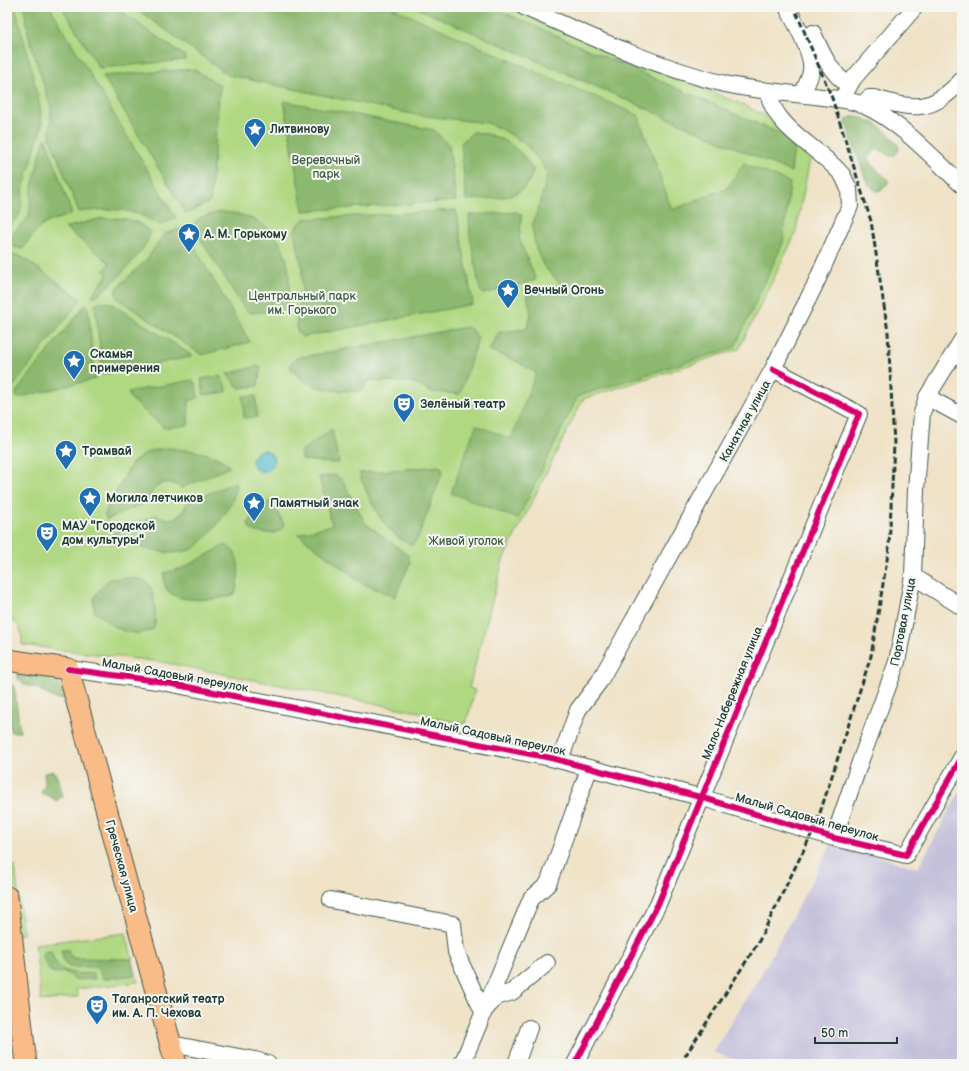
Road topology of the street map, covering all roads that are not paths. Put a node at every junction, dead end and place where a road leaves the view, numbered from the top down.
1 (524, 7) edge
2 (787, 7) edge
3 (914, 7) edge
4 (813, 33) dead end
5 (962, 80) edge
6 (768, 91) junction
7 (846, 92) junction
8 (802, 94) junction
9 (862, 105) junction
10 (962, 184) edge
11 (962, 340) edge
12 (772, 369) junction
13 (927, 397) junction
14 (962, 416) edge
15 (912, 576) junction
16 (962, 607) edge
17 (7, 660) edge
18 (68, 669) junction
19 (962, 757) edge
20 (560, 760) junction
21 (589, 769) junction
22 (700, 797) junction
23 (834, 838) junction
24 (7, 897) edge
25 (331, 900) dead end
26 (547, 963) dead end
27 (483, 1012) junction
28 (529, 1028) dead end
29 (173, 1054) edge
30 (26, 1064) edge
31 (268, 1064) edge
32 (462, 1064) edge
33 (516, 1064) edge
34 (575, 1064) edge

1 - 6 street
2 - 8 street
3 - 7 street
4 - 7 street
5 - 9 street
6 - 8 street
6 - 12 street, Канатная улица
7 - 8 street
7 - 9 street
9 - 10 street
11 - 13 street, Портовая улица
12 - 20 street, Канатная улица
12 - 22 street, Мало-Набережная улица
13 - 14 street
13 - 15 street, Портовая улица
15 - 16 street
15 - 23 street, Портовая улица
17 - 18 main road, Малый Садовый переулок
18 - 20 street, Малый Садовый переулок
18 - 29 main road, Греческая улица
19 - 23 street, Малый Садовый переулок
20 - 21 street, Малый Садовый переулок
21 - 22 street, Малый Садовый переулок
21 - 27 street
22 - 23 street, Малый Садовый переулок
22 - 34 street, Мало-Набережная улица
24 - 30 main road
25 - 27 street
26 - 27 street
27 - 32 street
28 - 33 street
29 - 31 street

